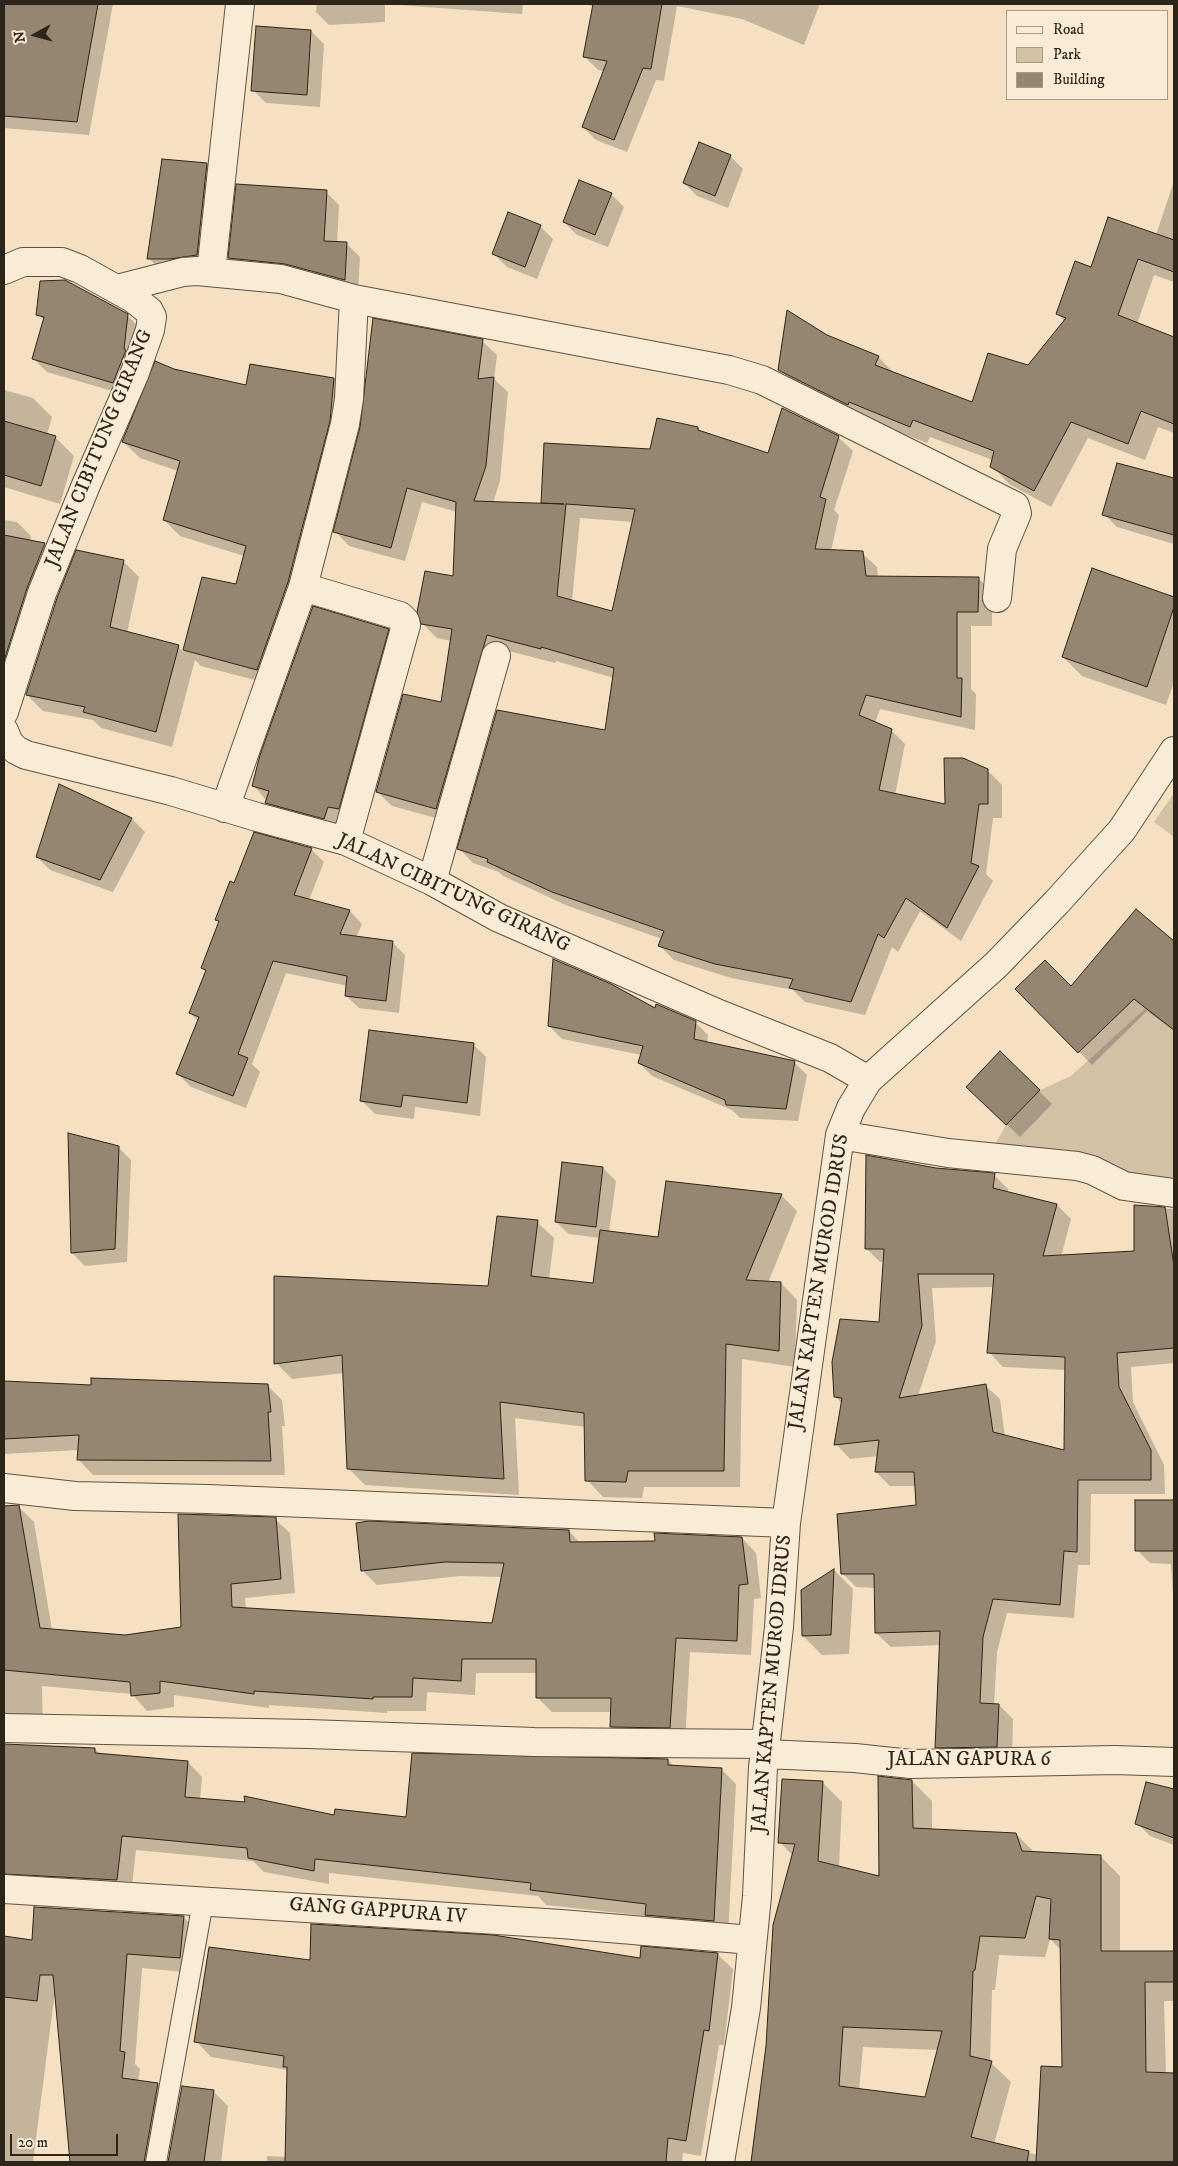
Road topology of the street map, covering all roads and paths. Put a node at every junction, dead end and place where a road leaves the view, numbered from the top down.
1 (240, 4) edge
2 (4, 270) edge
3 (211, 272) junction
4 (117, 289) junction
5 (354, 298) junction
6 (303, 587) junction
7 (997, 598) dead end
8 (496, 656) dead end
9 (4, 712) edge
10 (4, 731) edge
11 (1174, 750) edge
12 (226, 808) junction
13 (346, 841) junction
14 (432, 881) junction
15 (868, 1080) junction
16 (840, 1135) junction
17 (1174, 1193) edge
18 (4, 1488) edge
19 (786, 1523) junction
20 (4, 1728) edge
21 (765, 1749) junction
22 (1174, 1762) edge
23 (4, 1889) edge
24 (202, 1902) junction
25 (752, 1940) junction
26 (156, 2162) edge
27 (720, 2162) edge

1 - 3 street
2 - 4 street, JALAN CIBITUNG GIRANG
3 - 4 street
3 - 5 street
4 - 9 street, JALAN CIBITUNG GIRANG
5 - 6 street
5 - 7 street
6 - 12 street
6 - 13 street
8 - 14 street
10 - 12 street, JALAN CIBITUNG GIRANG
11 - 15 street, JALAN KAPTEN MUROD IDRUS
12 - 13 street, JALAN CIBITUNG GIRANG
13 - 14 street, JALAN CIBITUNG GIRANG
14 - 15 street, JALAN CIBITUNG GIRANG
15 - 16 street, JALAN KAPTEN MUROD IDRUS
16 - 17 street
16 - 19 street, JALAN KAPTEN MUROD IDRUS
18 - 19 street
19 - 21 street, JALAN KAPTEN MUROD IDRUS
20 - 21 street, JALAN GAPURA 6
21 - 22 street, JALAN GAPURA 6
21 - 25 street, JALAN KAPTEN MUROD IDRUS
23 - 24 street, GANG GAPPURA IV
24 - 25 street, GANG GAPPURA IV
24 - 26 lane
25 - 27 street, JALAN KAPTEN MUROD IDRUS

